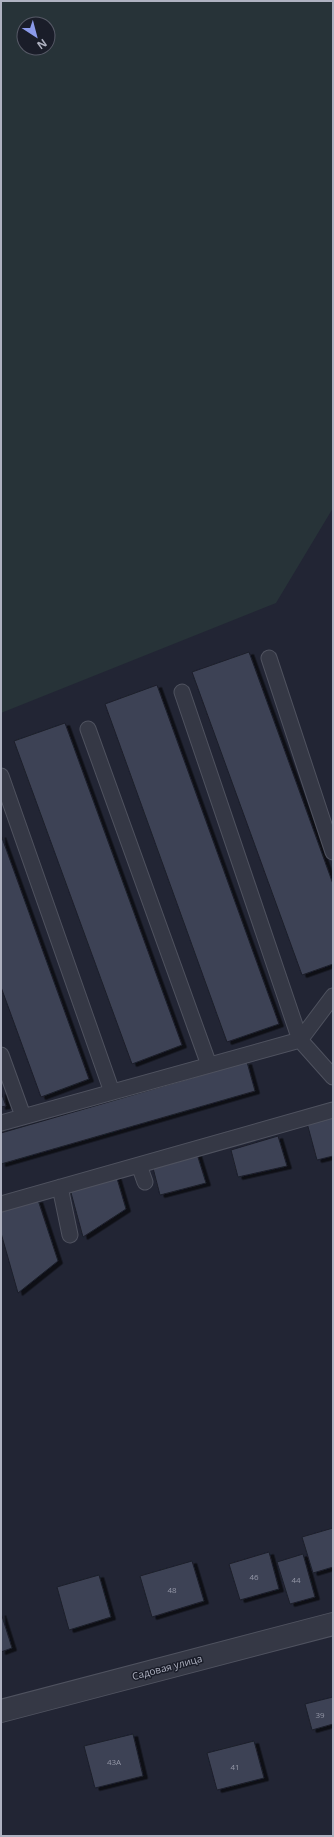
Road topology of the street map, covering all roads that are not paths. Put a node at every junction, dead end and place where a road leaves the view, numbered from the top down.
1 (269, 658) dead end
2 (182, 692) dead end
3 (88, 729) dead end
4 (1, 776) edge
5 (333, 852) edge
6 (333, 996) edge
7 (300, 1040) junction
8 (1, 1054) edge
9 (209, 1065) junction
10 (333, 1077) edge
11 (112, 1092) junction
12 (333, 1110) edge
13 (23, 1116) junction
14 (1, 1123) edge
15 (139, 1165) junction
16 (145, 1182) dead end
17 (60, 1187) junction
18 (1, 1204) edge
19 (70, 1235) dead end
20 (333, 1624) edge
21 (1, 1711) edge

1 - 5 lane
2 - 7 lane
3 - 9 lane
4 - 11 lane
6 - 7 lane
7 - 9 lane
7 - 10 lane
8 - 13 lane
9 - 11 lane
11 - 13 lane
12 - 15 lane
13 - 14 lane
15 - 16 lane
15 - 17 lane
17 - 18 lane
17 - 19 lane
20 - 21 street, Садовая улица

